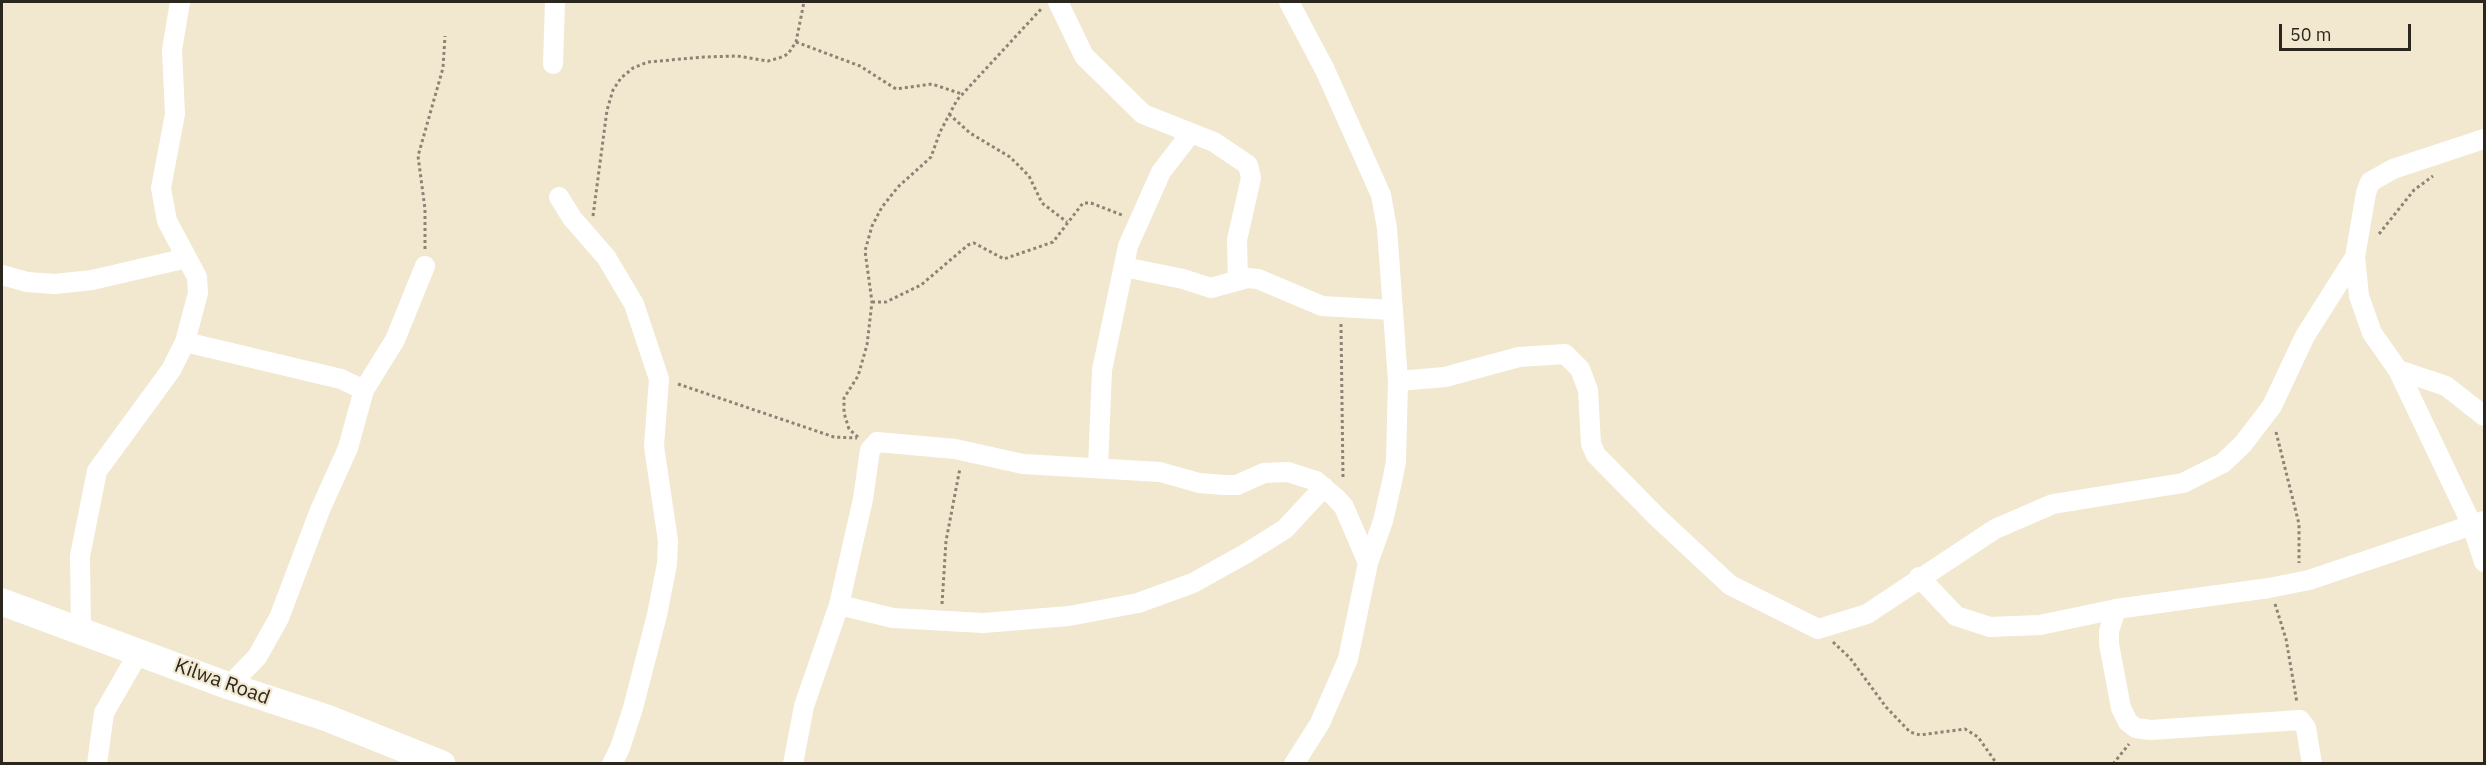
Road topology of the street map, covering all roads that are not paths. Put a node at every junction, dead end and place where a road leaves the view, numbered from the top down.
1 (180, 2) edge
2 (555, 2) edge
3 (1058, 2) edge
4 (1289, 2) edge
5 (553, 64) dead end
6 (1191, 133) junction
7 (2484, 139) edge
8 (559, 197) dead end
9 (187, 258) junction
10 (2356, 260) junction
11 (424, 266) road end
12 (1124, 267) junction
13 (2, 275) edge
14 (1238, 281) junction
15 (1392, 310) junction
16 (184, 342) junction
17 (2398, 370) junction
18 (1398, 381) junction
19 (364, 390) junction
20 (2475, 402) edge
21 (2484, 416) edge
22 (1098, 468) junction
23 (1324, 487) junction
24 (2478, 523) edge
25 (2484, 562) edge
26 (1368, 563) junction
27 (1919, 577) junction
28 (2, 602) edge
29 (839, 605) junction
30 (2116, 609) junction
31 (81, 630) junction
32 (139, 652) junction
33 (229, 686) junction
34 (98, 764) edge
35 (442, 764) edge
36 (612, 764) edge
37 (794, 764) edge
38 (1294, 764) edge
39 (2312, 764) edge

1 - 9 street
2 - 5 street
3 - 6 street
4 - 15 street
6 - 12 street
6 - 14 street
7 - 10 street
8 - 36 street
9 - 13 street
9 - 16 street
10 - 17 street
10 - 27 street
11 - 19 street
12 - 14 street
12 - 22 street
14 - 15 street
15 - 18 street
16 - 19 street
16 - 31 street
17 - 20 street
17 - 24 street
18 - 26 street
18 - 27 street
19 - 33 street
20 - 21 street
22 - 23 street
22 - 29 street
23 - 26 street
23 - 29 street
24 - 25 street
24 - 30 street
26 - 38 street
27 - 30 street
28 - 31 highway, Kilwa Road
29 - 37 street
30 - 39 street
31 - 32 highway, Kilwa Road
32 - 33 highway, Kilwa Road
32 - 34 street
33 - 35 highway, Kilwa Road

